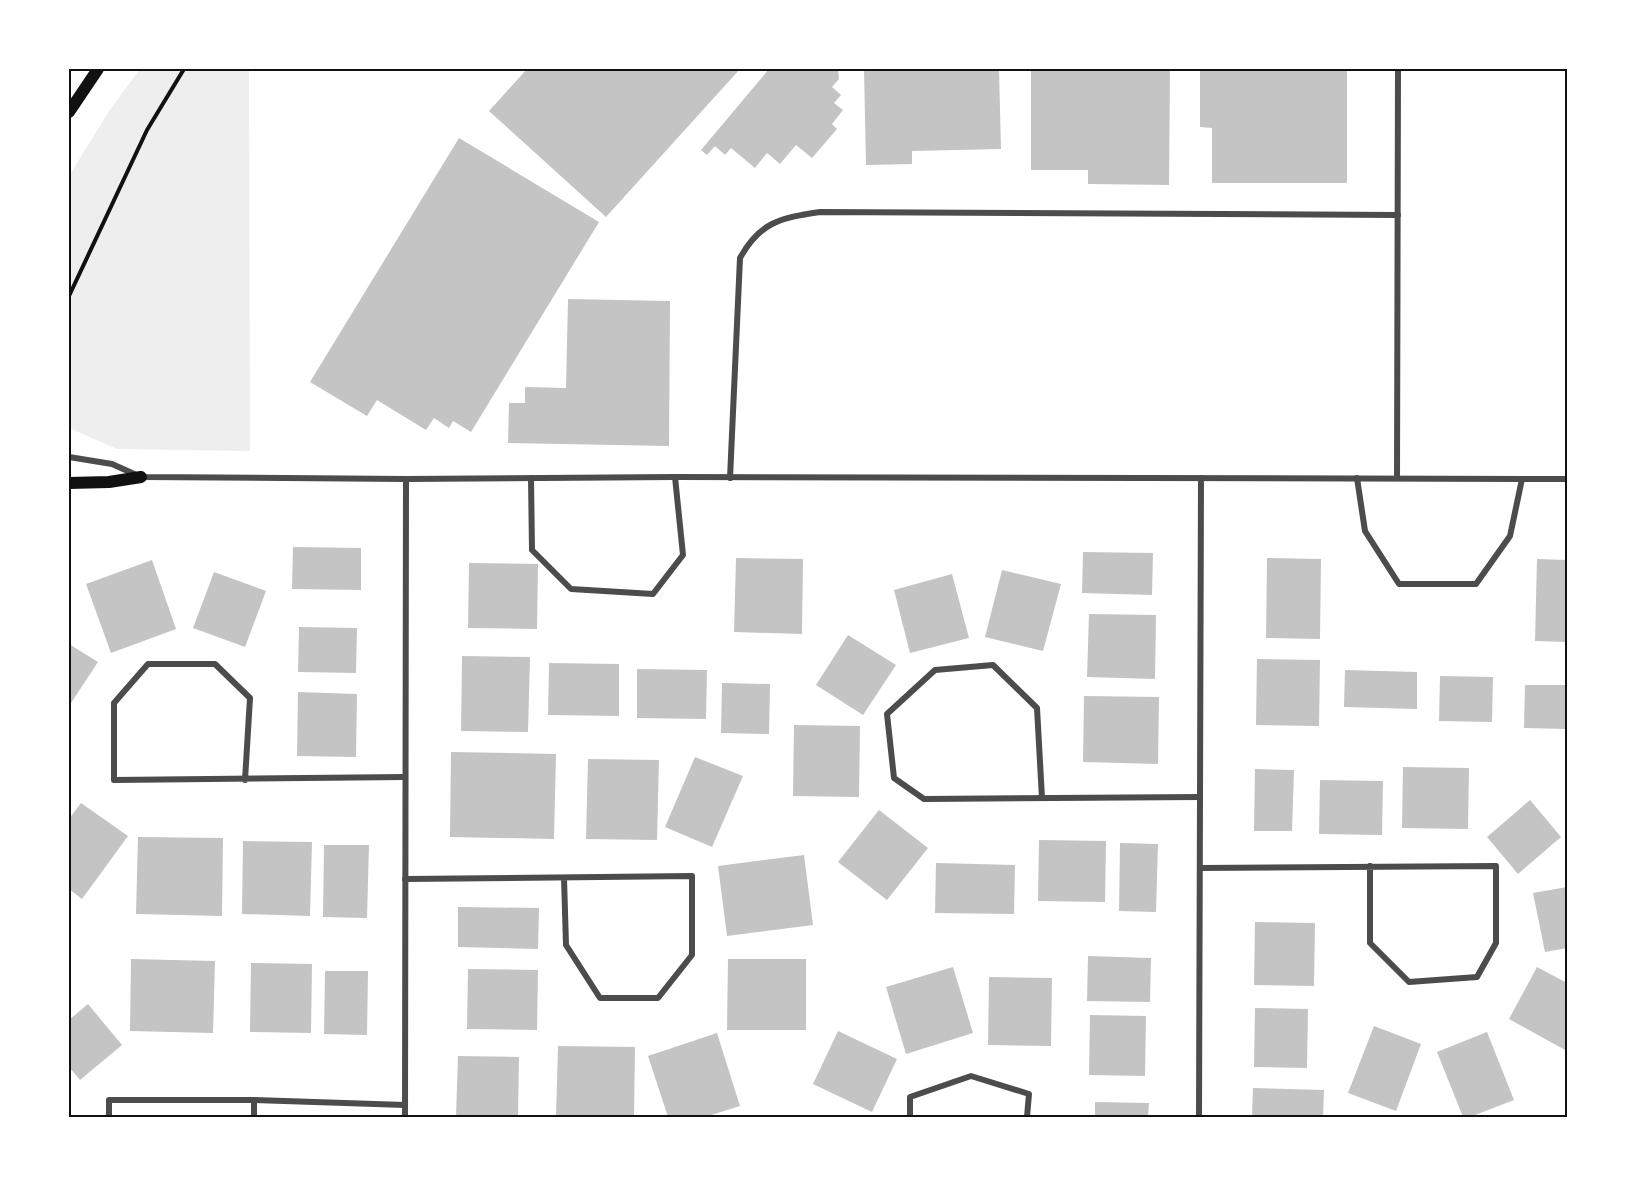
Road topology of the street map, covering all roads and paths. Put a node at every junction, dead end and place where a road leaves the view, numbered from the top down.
1 (98, 69) edge
2 (184, 69) edge
3 (1398, 69) edge
4 (69, 112) edge
5 (1398, 215) junction
6 (69, 296) edge
7 (69, 457) edge
8 (141, 477) junction
9 (675, 477) junction
10 (531, 478) junction
11 (730, 478) junction
12 (1201, 478) junction
13 (1358, 478) junction
14 (1397, 478) junction
15 (406, 479) junction
16 (1522, 479) junction
17 (1567, 479) edge
18 (69, 483) edge
19 (405, 777) junction
20 (245, 780) junction
21 (1200, 797) junction
22 (1042, 798) junction
23 (1370, 866) junction
24 (1200, 868) junction
25 (564, 878) junction
26 (405, 879) junction
27 (254, 1100) junction
28 (405, 1104) junction
29 (109, 1117) edge
30 (254, 1117) edge
31 (405, 1117) edge
32 (910, 1117) edge
33 (1028, 1117) edge
34 (1199, 1117) edge

1 - 4 main road
2 - 6 path
3 - 5 street
5 - 11 street
5 - 14 street
7 - 8 street
8 - 15 street
8 - 18 main road
9 - 10 street
9 - 10 street
9 - 11 street
10 - 15 street
11 - 12 street
12 - 13 street
12 - 21 street
13 - 14 street
13 - 16 street
14 - 16 street
15 - 19 street
16 - 17 street
19 - 20 street
19 - 26 street
20 - 20 street
21 - 22 street
21 - 24 street
22 - 22 street
23 - 23 street
23 - 24 street
24 - 34 street
25 - 25 street
25 - 26 street
26 - 28 street
27 - 28 street
27 - 29 street
27 - 30 street
28 - 31 street
32 - 33 street

